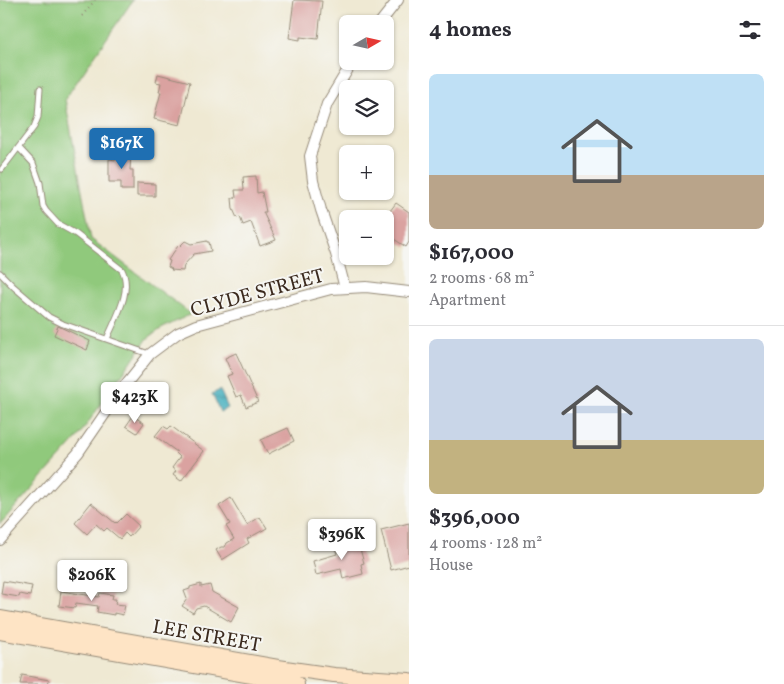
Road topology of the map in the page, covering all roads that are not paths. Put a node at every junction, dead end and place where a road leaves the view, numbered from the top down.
1 (398, 0) edge
2 (386, 15) edge
3 (348, 70) edge
4 (40, 89) dead end
5 (19, 148) junction
6 (2, 169) dead end
7 (0, 273) edge
8 (345, 288) junction
9 (409, 292) edge
10 (107, 339) junction
11 (150, 354) junction
12 (0, 540) edge
13 (0, 618) edge
14 (0, 632) edge
15 (409, 680) edge
16 (297, 684) edge

1 - 2 street
3 - 8 street
4 - 5 lane
5 - 6 lane
5 - 10 lane
7 - 10 lane
8 - 9 street, CLYDE STREET
8 - 11 street, CLYDE STREET
10 - 11 lane
11 - 12 street, CLYDE STREET
13 - 15 main road, LEE STREET
14 - 16 main road, LEE STREET

